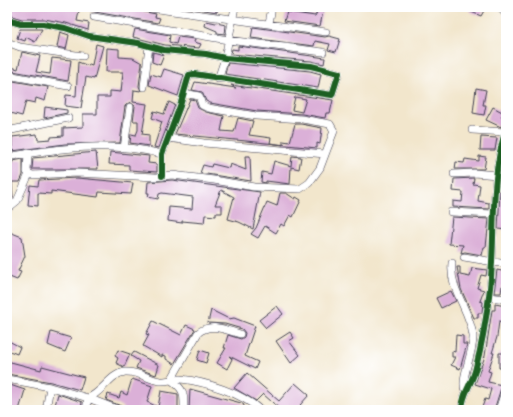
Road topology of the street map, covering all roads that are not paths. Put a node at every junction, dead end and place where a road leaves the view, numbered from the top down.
1 (143, 7) edge
2 (235, 7) edge
3 (272, 7) edge
4 (283, 7) edge
5 (315, 7) edge
6 (499, 7) edge
7 (506, 14) edge
8 (94, 17) dead end
9 (232, 19) junction
10 (7, 20) edge
11 (269, 23) junction
12 (326, 32) dead end
13 (228, 40) junction
14 (7, 42) edge
15 (149, 46) junction
16 (323, 52) dead end
17 (83, 56) dead end
18 (225, 58) junction
19 (7, 75) edge
20 (218, 79) junction
21 (68, 86) dead end
22 (144, 87) dead end
23 (184, 93) junction
24 (130, 107) dead end
25 (68, 118) dead end
26 (7, 130) edge
27 (472, 130) dead end
28 (506, 131) edge
29 (168, 138) junction
30 (124, 148) junction
31 (28, 154) junction
32 (162, 154) junction
33 (325, 154) junction
34 (7, 157) edge
35 (29, 174) junction
36 (454, 174) dead end
37 (162, 176) junction
38 (497, 176) junction
39 (7, 209) edge
40 (451, 212) dead end
41 (494, 214) junction
42 (464, 257) dead end
43 (493, 262) junction
44 (452, 263) dead end
45 (506, 264) edge
46 (489, 297) junction
47 (506, 299) edge
48 (240, 334) dead end
49 (7, 380) edge
50 (171, 380) junction
51 (50, 387) junction
52 (506, 388) edge
53 (465, 391) junction
54 (88, 398) junction
55 (46, 410) edge
56 (86, 410) edge
57 (119, 410) edge
58 (184, 410) edge
59 (260, 410) edge
60 (462, 410) edge
61 (500, 410) edge

1 - 9 street
2 - 9 street
3 - 11 street
4 - 5 street
6 - 7 street
8 - 13 street
9 - 11 street
9 - 13 street
10 - 15 street
11 - 12 street
13 - 16 street
13 - 18 street
14 - 17 street
15 - 18 street
15 - 22 street
18 - 20 street
18 - 20 street
19 - 21 street
20 - 23 street
23 - 29 street
23 - 33 street
24 - 30 street
25 - 26 street
27 - 28 street
28 - 38 street
29 - 32 street
29 - 33 street
30 - 31 street
30 - 32 street
31 - 34 street
31 - 35 street
32 - 37 street
33 - 37 street
35 - 37 street
35 - 39 street
36 - 38 street
38 - 41 street
40 - 41 street
41 - 43 street
42 - 43 street
43 - 45 street
43 - 46 street
44 - 53 street
46 - 47 street
46 - 53 street
48 - 50 street
49 - 51 street
50 - 54 street
50 - 58 street
50 - 59 street
51 - 54 street
51 - 55 street
52 - 61 street
53 - 60 street
54 - 56 street
54 - 57 street

